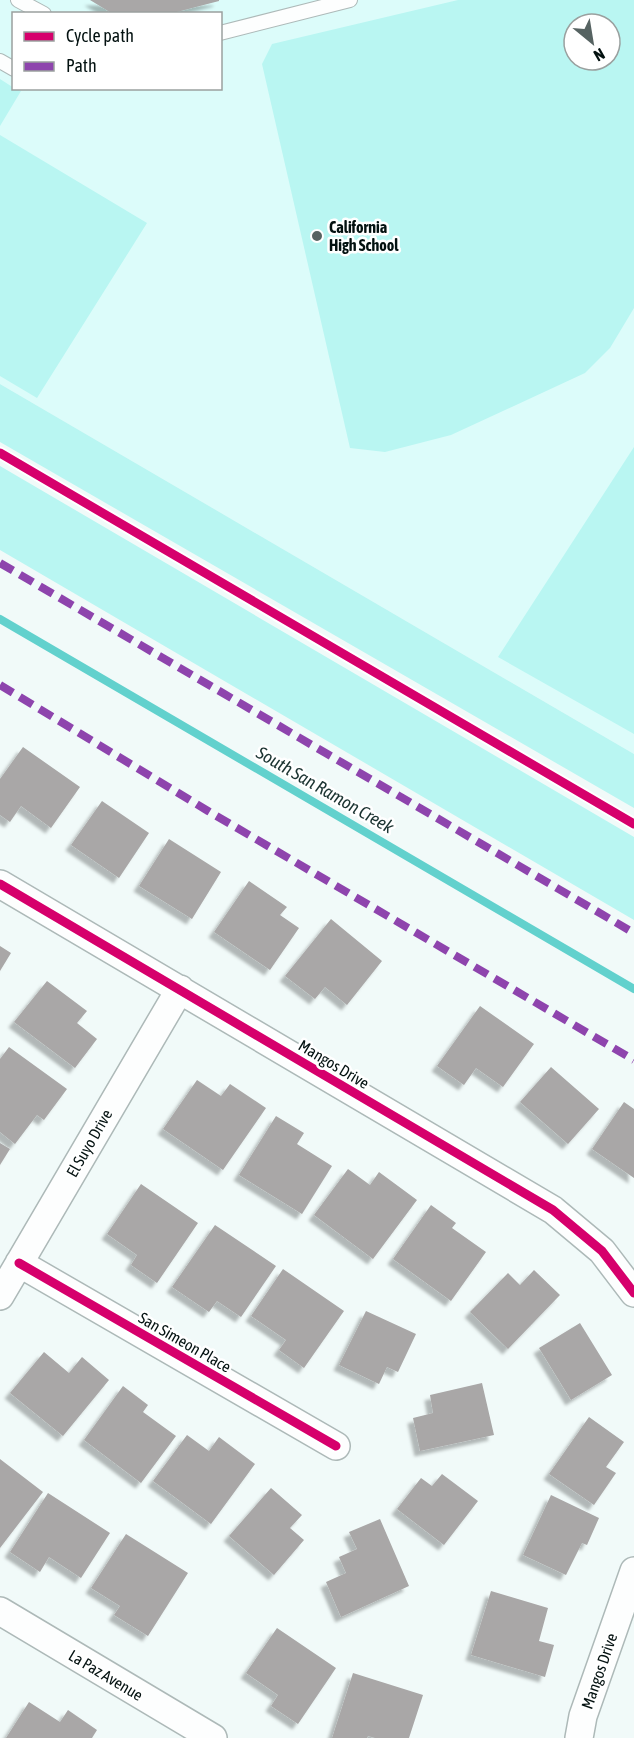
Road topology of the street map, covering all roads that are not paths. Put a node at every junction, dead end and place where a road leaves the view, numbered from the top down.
1 (18, 0) edge
2 (350, 0) edge
3 (40, 12) edge
4 (222, 32) edge
5 (0, 884) edge
6 (180, 989) junction
7 (19, 1263) junction
8 (634, 1293) edge
9 (0, 1296) edge
10 (336, 1446) dead end
11 (634, 1571) edge
12 (0, 1611) edge
13 (213, 1738) edge
14 (579, 1738) edge

1 - 3 lane
2 - 4 lane
5 - 6 street, Mangos Drive
6 - 7 street, El Suyo Drive
6 - 8 street, Mangos Drive
7 - 9 street, El Suyo Drive
7 - 10 street, San Simeon Place
11 - 14 street, Mangos Drive
12 - 13 street, La Paz Avenue

